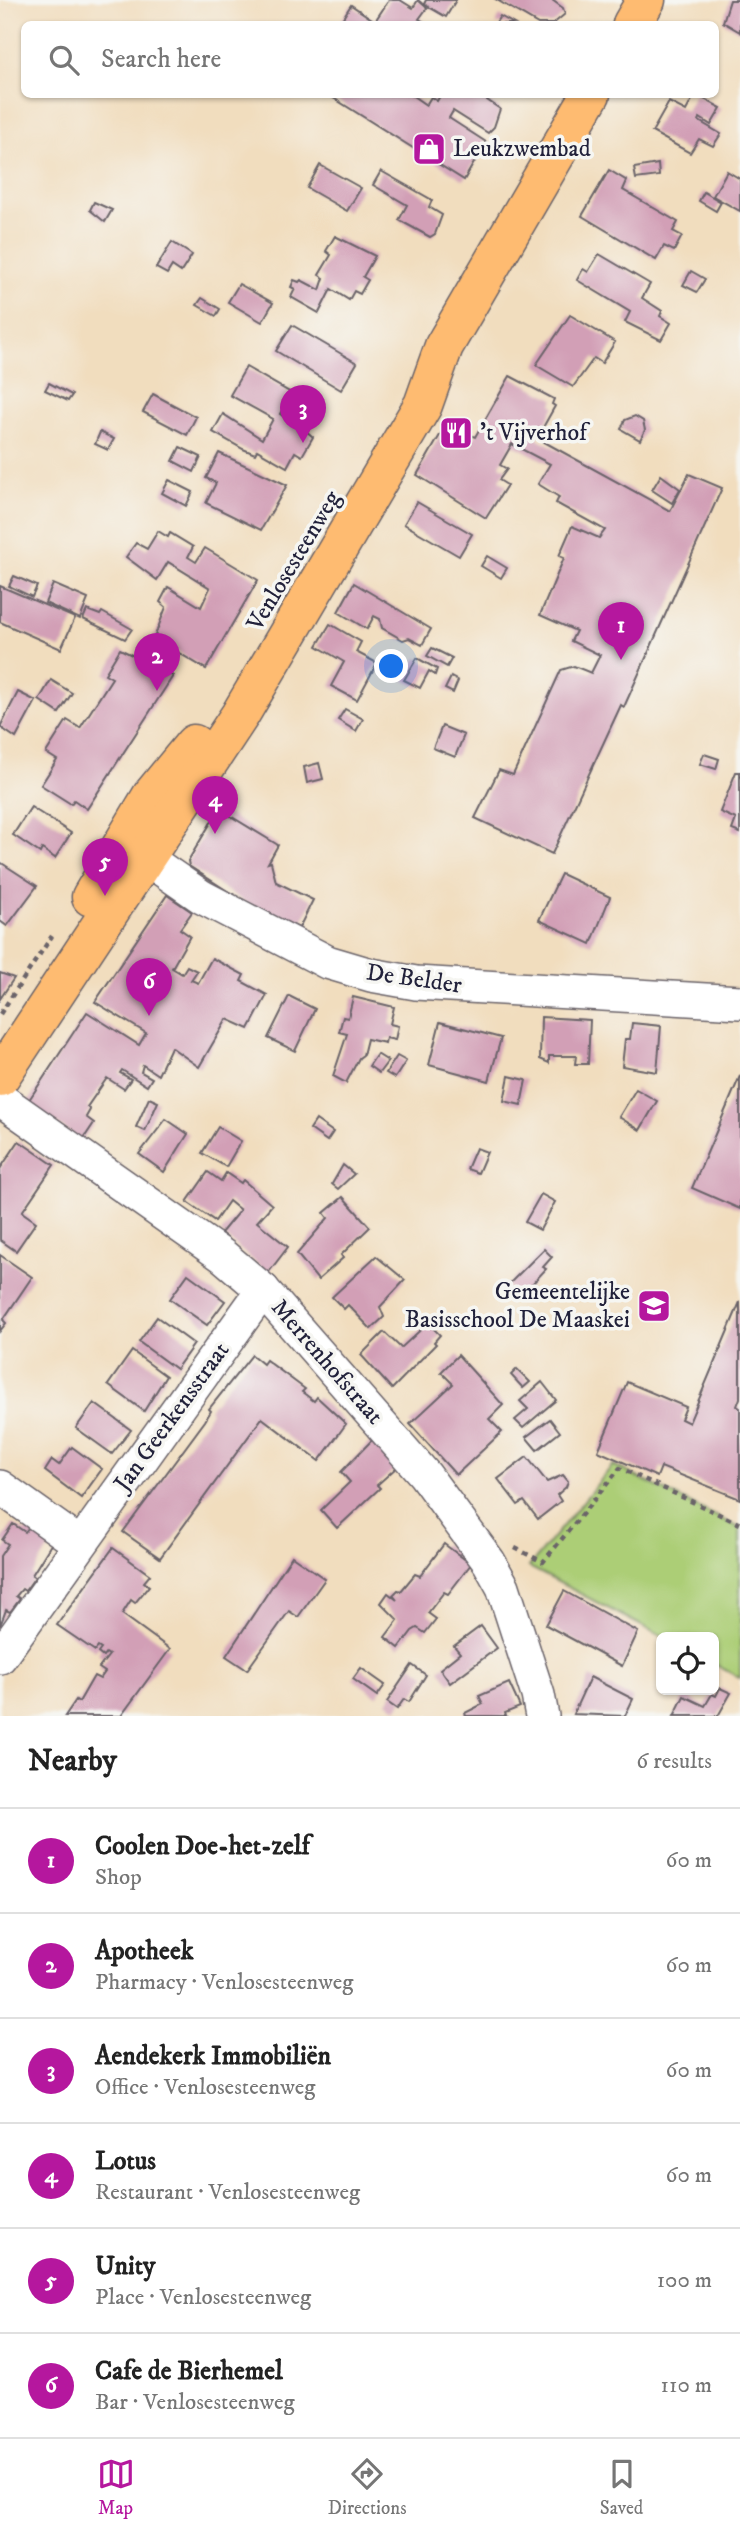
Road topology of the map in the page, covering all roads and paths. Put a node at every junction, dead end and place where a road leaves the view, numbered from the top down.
1 (646, 0) edge
2 (634, 21) edge
3 (589, 98) edge
4 (134, 849) junction
5 (58, 927) dead end
6 (740, 1002) edge
7 (0, 1014) edge
8 (2, 1055) edge
9 (0, 1099) edge
10 (263, 1290) junction
11 (0, 1487) edge
12 (740, 1524) edge
13 (80, 1544) junction
14 (489, 1562) junction
15 (0, 1657) edge
16 (541, 1716) edge

1 - 2 main road
3 - 4 main road, Venlosesteenweg
4 - 6 street, De Belder
4 - 8 main road, Venlosesteenweg
5 - 7 path
9 - 10 street, Merrenhofstraat
10 - 13 street, Jan Geerkensstraat
10 - 14 street, Merrenhofstraat
11 - 13 street
12 - 14 path
13 - 15 street, Jan Geerkensstraat
14 - 16 street, Merrenhofstraat

